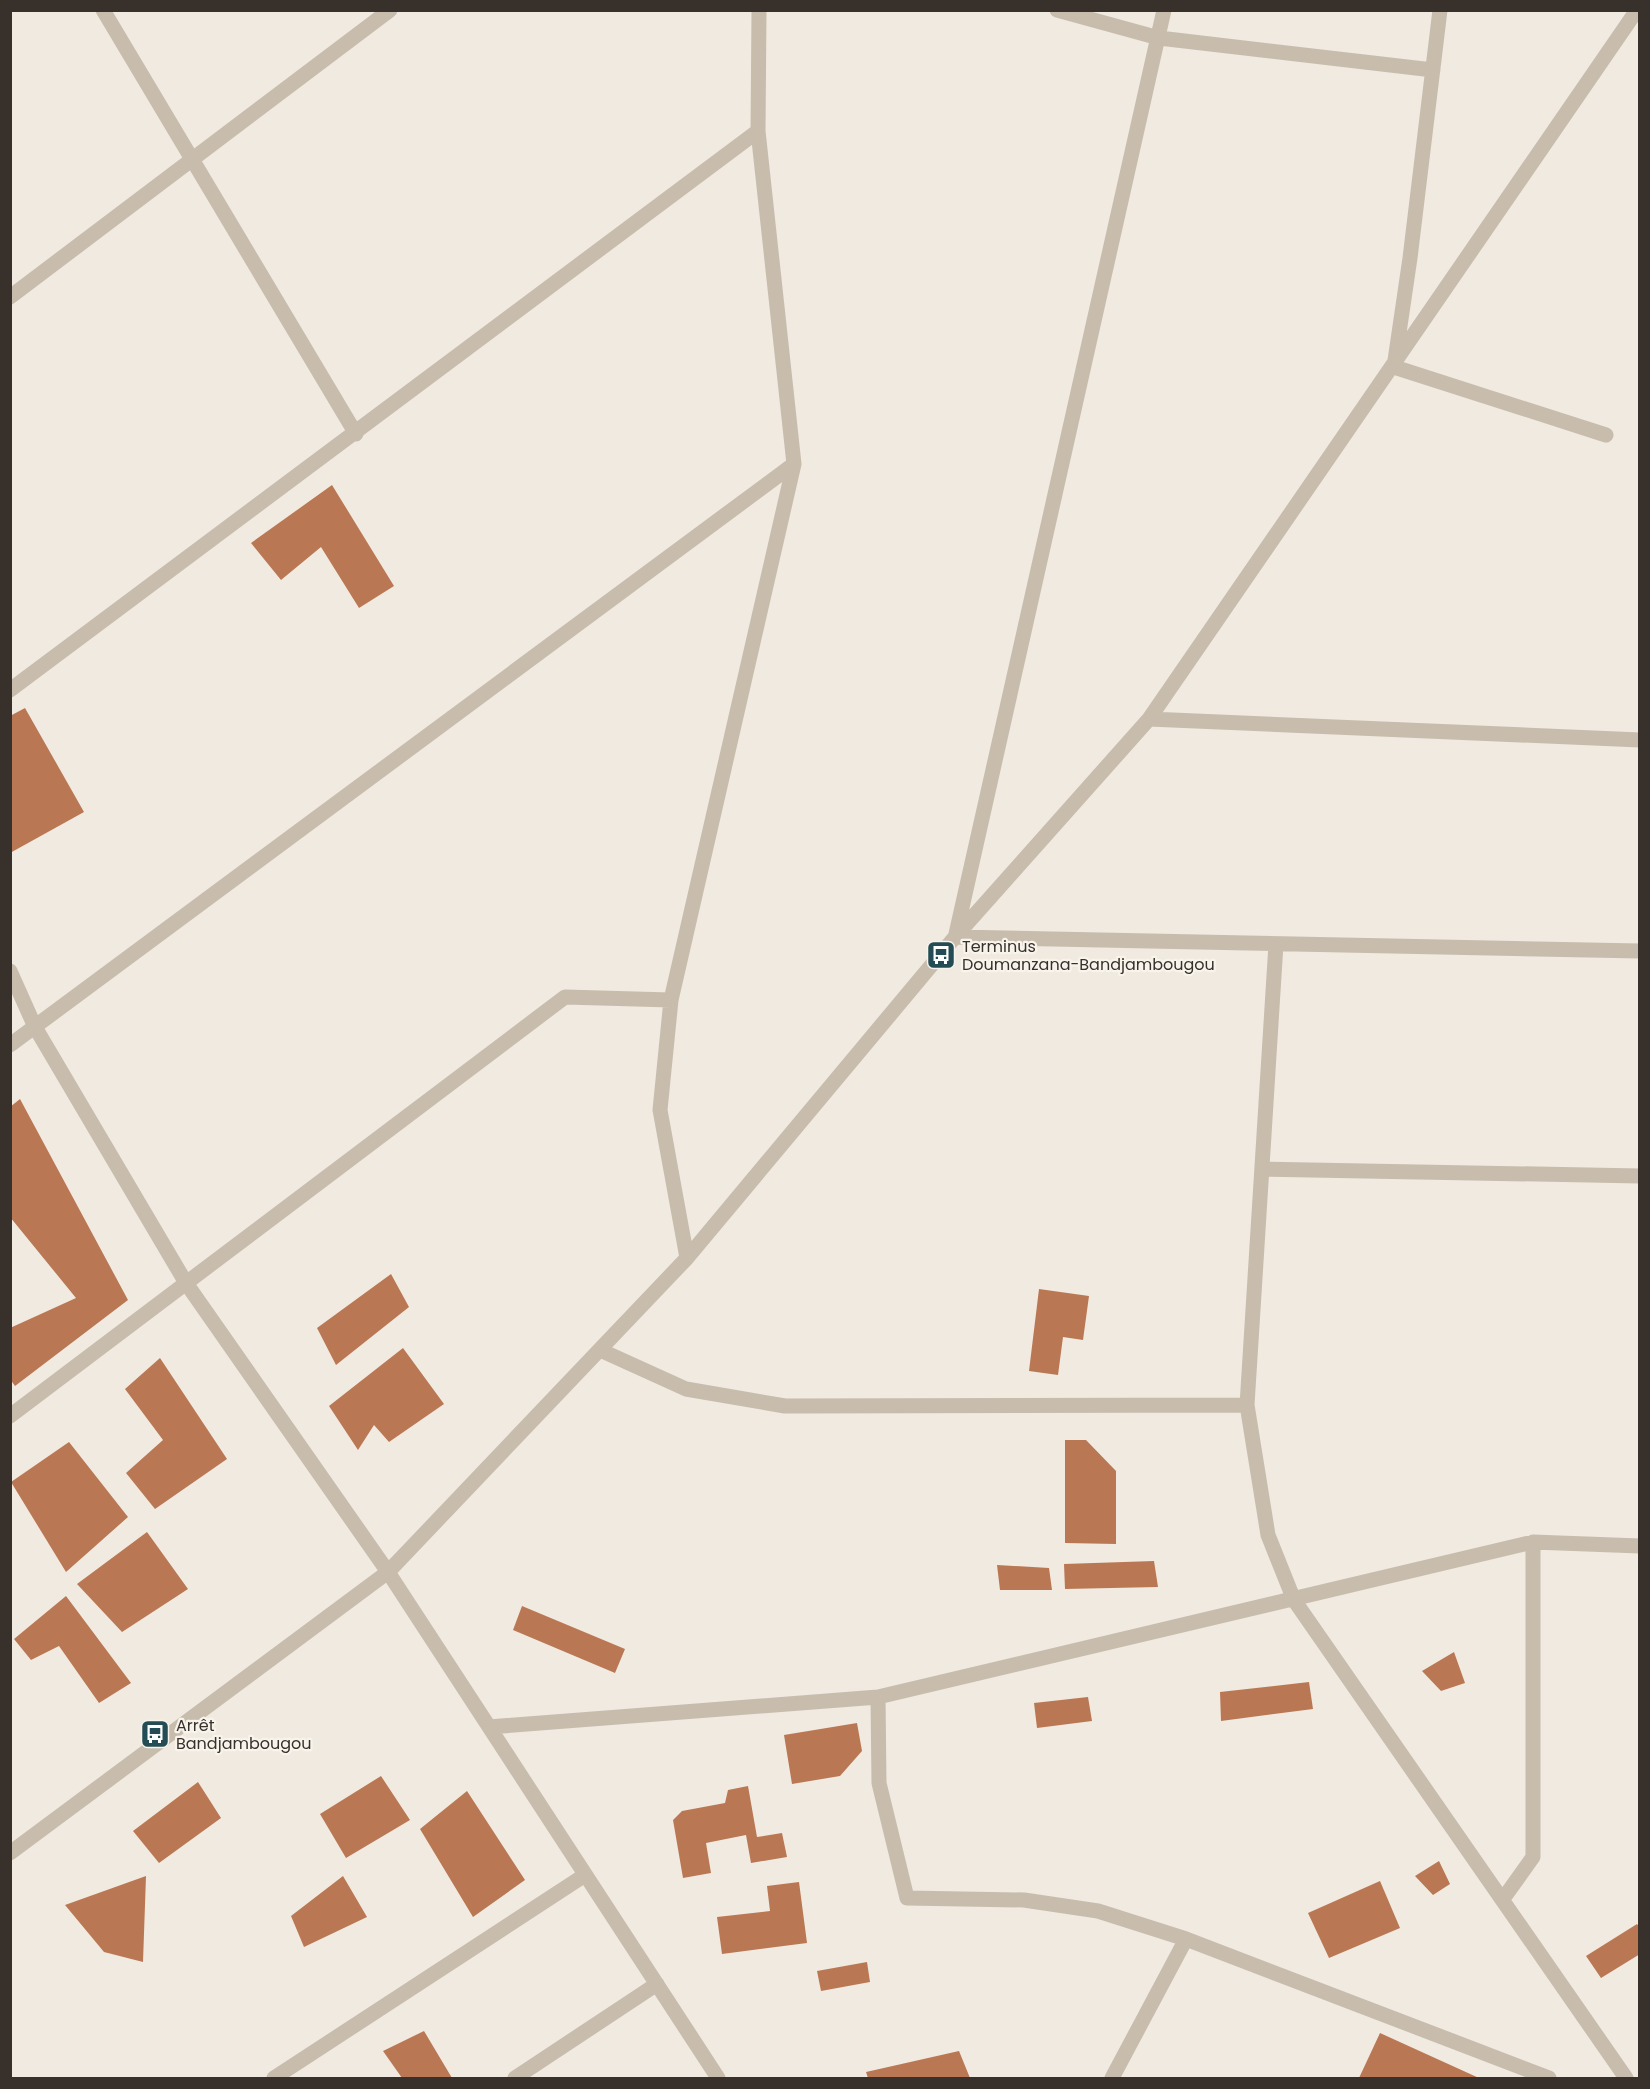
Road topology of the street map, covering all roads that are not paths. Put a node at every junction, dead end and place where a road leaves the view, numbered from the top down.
1 (103, 10) edge
2 (390, 10) edge
3 (759, 10) edge
4 (1057, 10) edge
5 (1164, 10) edge
6 (1440, 10) edge
7 (1637, 10) edge
8 (1159, 38) junction
9 (1433, 70) junction
10 (758, 131) junction
11 (192, 159) junction
12 (10, 297) edge
13 (1394, 367) junction
14 (356, 434) junction
15 (1606, 435) dead end
16 (794, 464) junction
17 (10, 690) edge
18 (1149, 719) junction
19 (1640, 740) edge
20 (955, 937) junction
21 (1276, 944) junction
22 (1640, 951) edge
23 (10, 971) edge
24 (670, 1000) junction
25 (35, 1027) junction
26 (10, 1046) edge
27 (1262, 1169) junction
28 (1640, 1176) edge
29 (687, 1258) junction
30 (186, 1283) junction
31 (600, 1350) junction
32 (1247, 1405) junction
33 (10, 1416) edge
34 (1533, 1542) junction
35 (1640, 1546) edge
36 (388, 1572) junction
37 (1294, 1600) junction
38 (879, 1697) junction
39 (489, 1727) junction
40 (10, 1852) edge
41 (585, 1875) junction
42 (1503, 1899) junction
43 (1186, 1939) junction
44 (657, 1984) junction
45 (274, 2079) edge
46 (515, 2079) edge
47 (718, 2079) edge
48 (1112, 2079) edge
49 (1549, 2079) edge
50 (1626, 2079) edge

1 - 11 street
2 - 11 street
3 - 10 street
4 - 8 street
5 - 8 street
6 - 9 street
7 - 13 street
8 - 9 street
8 - 20 street
9 - 13 street
10 - 14 street
10 - 16 street
11 - 12 street
11 - 14 street
13 - 15 street
13 - 18 street
14 - 17 street
16 - 24 street
16 - 25 street
18 - 19 street
18 - 20 street
20 - 21 street
20 - 29 street
21 - 22 street
21 - 27 street
23 - 25 street
24 - 29 street
24 - 30 street
25 - 26 street
25 - 30 street
27 - 28 street
27 - 32 street
29 - 31 street
30 - 33 street
30 - 36 street
31 - 32 street
31 - 36 street
32 - 37 street
34 - 35 street
34 - 37 street
34 - 42 street
36 - 39 street
36 - 40 street
37 - 38 street
37 - 42 street
38 - 39 street
38 - 43 street
39 - 41 street
41 - 44 street
41 - 45 street
42 - 50 street
43 - 48 street
43 - 49 street
44 - 46 street
44 - 47 street

